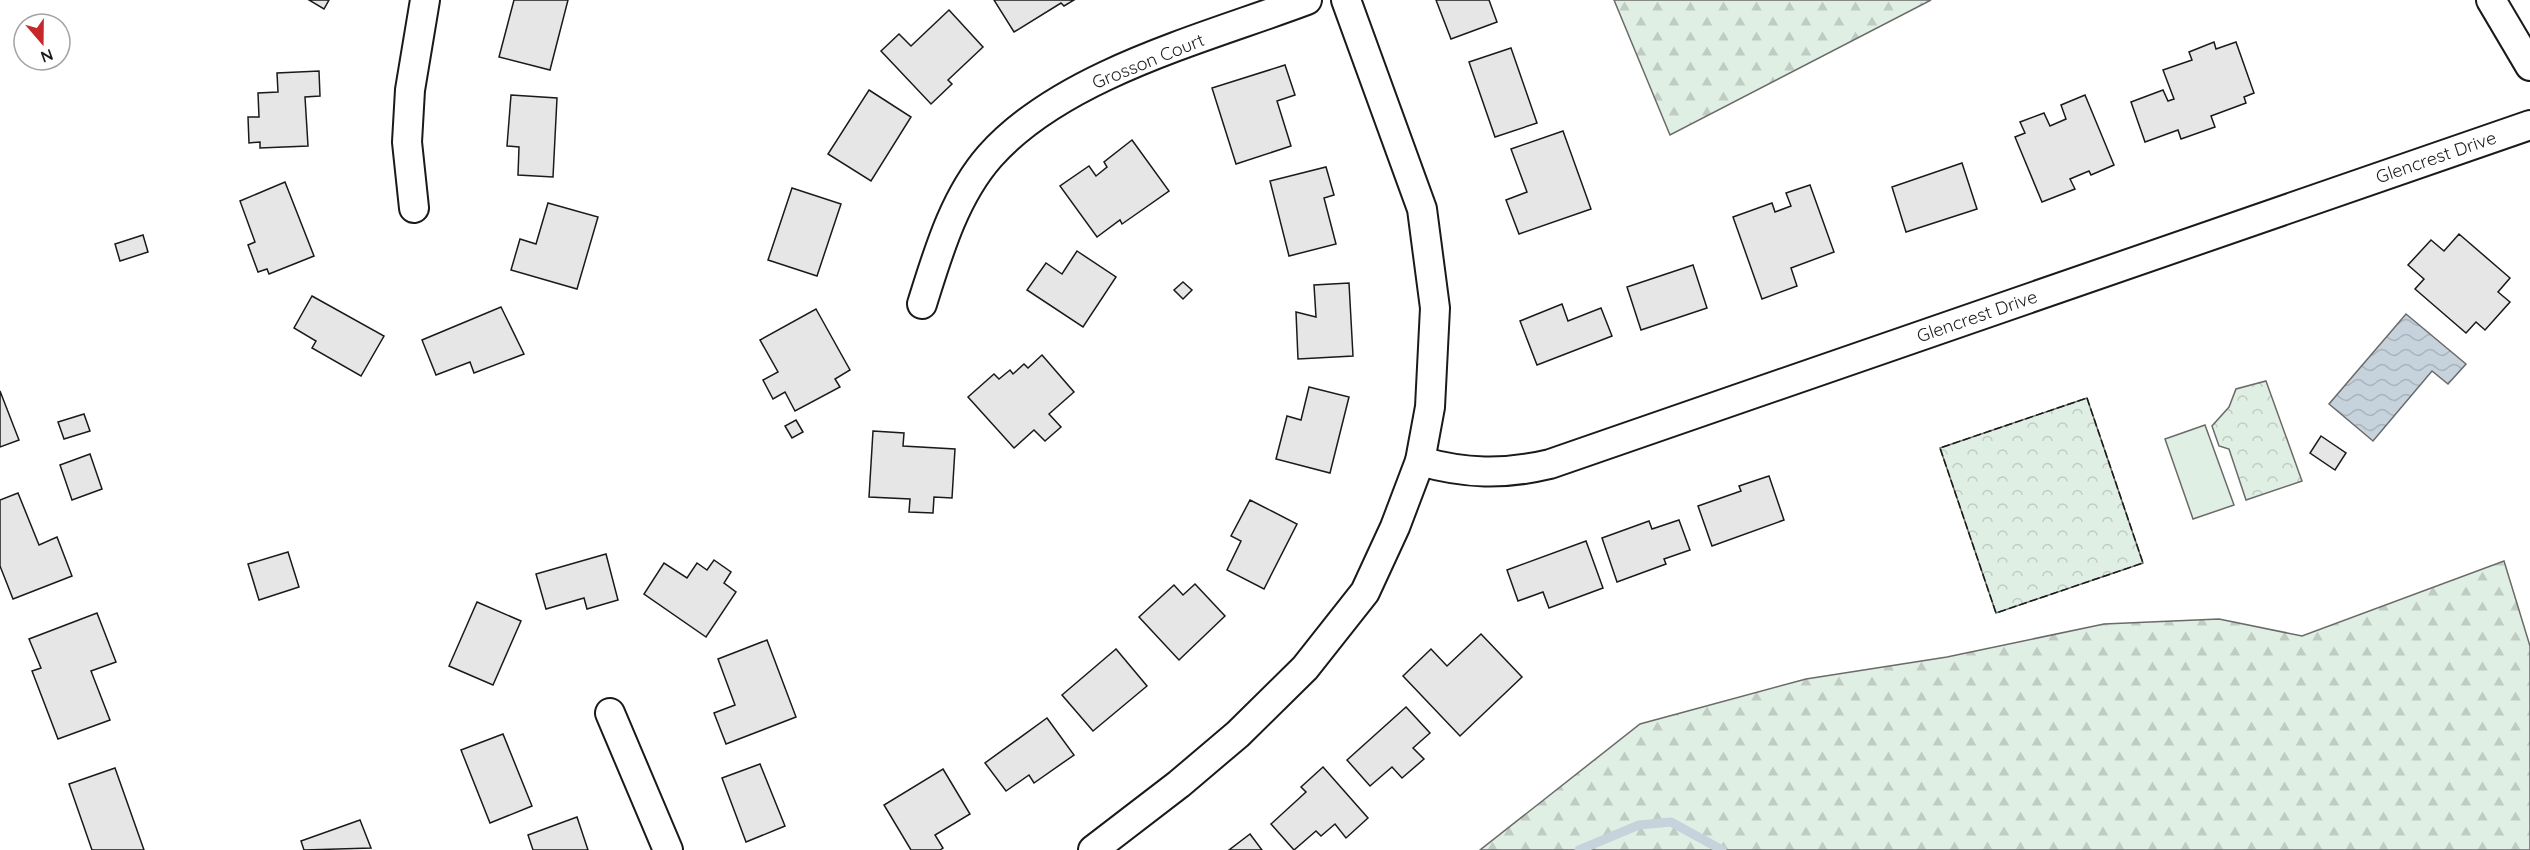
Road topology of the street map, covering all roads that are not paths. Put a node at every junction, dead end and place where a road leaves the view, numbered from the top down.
1 (425, 0) edge
2 (1307, 0) edge
3 (1346, 0) edge
4 (2491, 0) edge
5 (2530, 66) edge
6 (2530, 124) edge
7 (414, 208) dead end
8 (922, 304) dead end
9 (1420, 461) junction
10 (610, 713) dead end
11 (668, 850) edge
12 (1093, 850) edge

1 - 7 street
2 - 8 street, Grosson Court
3 - 9 street
4 - 5 street
6 - 9 street, Glencrest Drive
9 - 12 street
10 - 11 street

